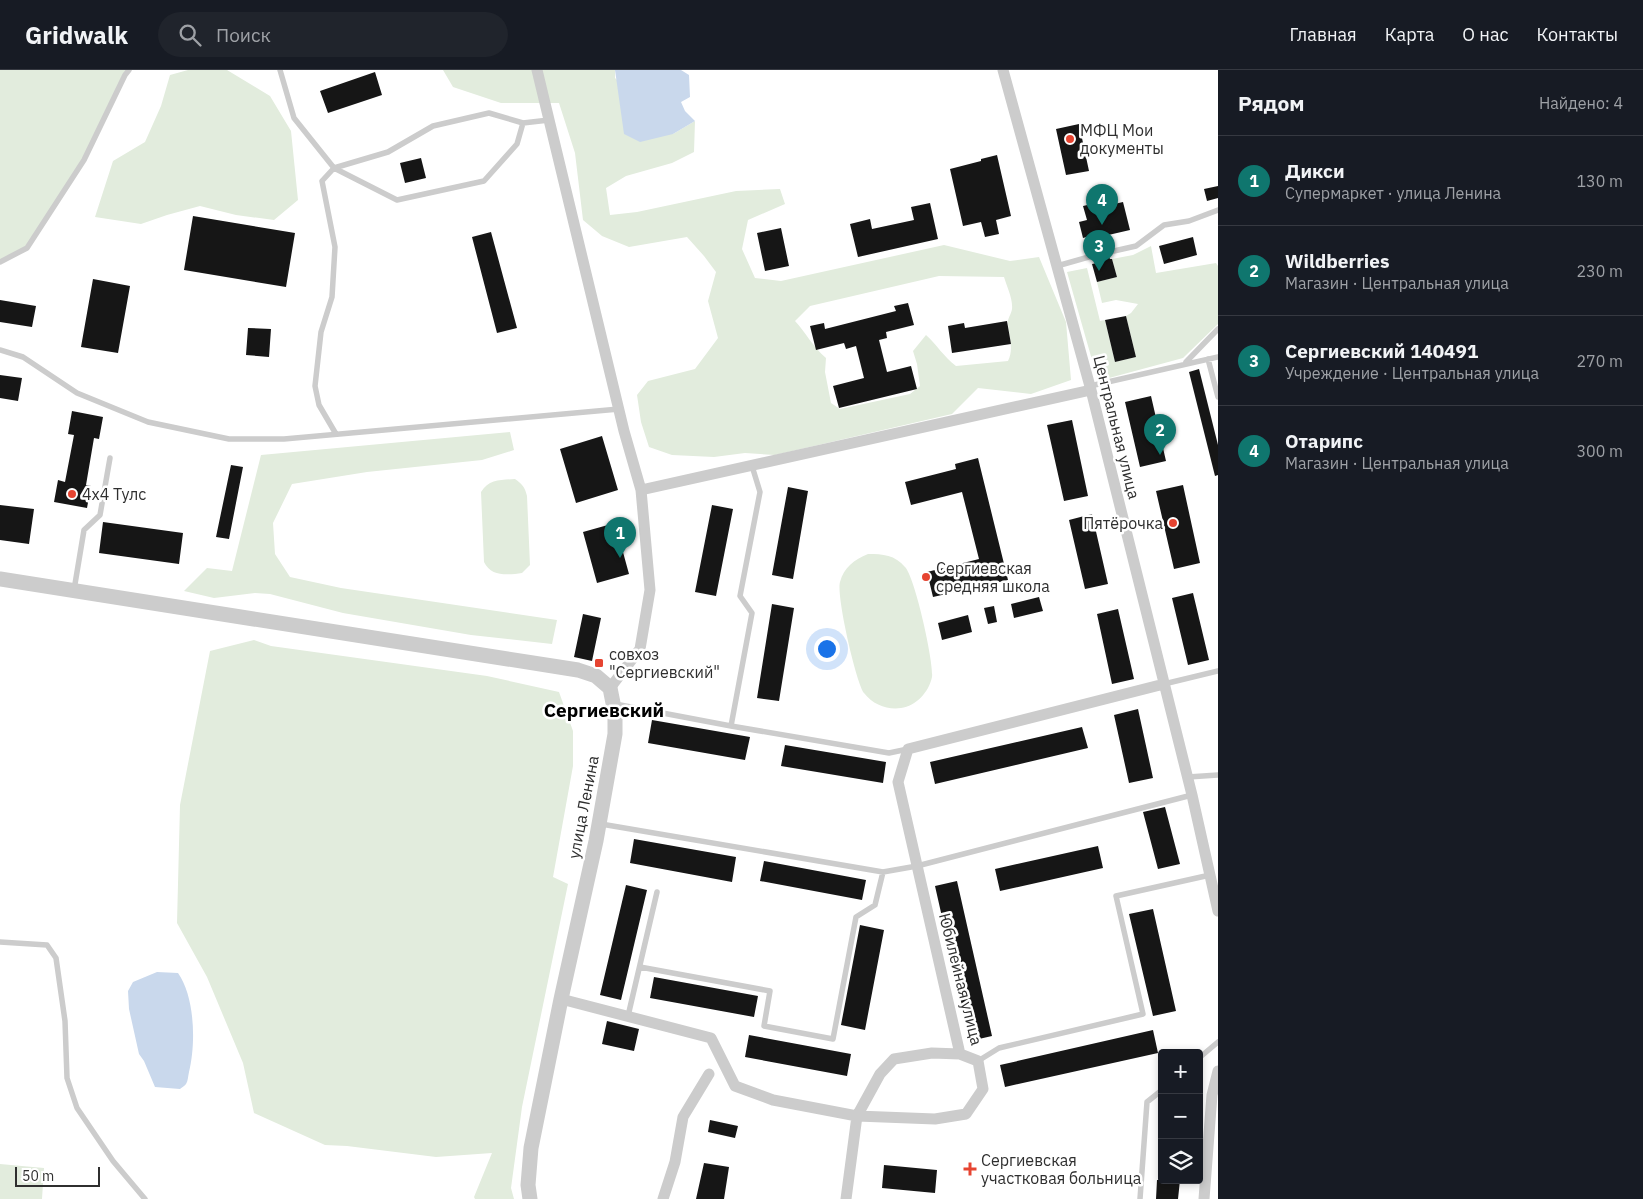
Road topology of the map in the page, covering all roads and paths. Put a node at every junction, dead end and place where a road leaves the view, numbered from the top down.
1 (129, 70) edge
2 (280, 70) edge
3 (536, 70) edge
4 (1003, 70) edge
5 (549, 120) junction
6 (523, 123) junction
7 (334, 168) junction
8 (1218, 210) edge
9 (0, 262) edge
10 (1057, 266) junction
11 (1218, 329) edge
12 (0, 350) edge
13 (1218, 357) edge
14 (1208, 359) junction
15 (1185, 363) junction
16 (1091, 388) junction
17 (1218, 397) edge
18 (619, 408) junction
19 (336, 434) junction
20 (110, 458) dead end
21 (752, 466) junction
22 (641, 490) junction
23 (0, 579) edge
24 (74, 590) junction
25 (1218, 671) edge
26 (1164, 684) junction
27 (610, 688) junction
28 (613, 704) junction
29 (731, 726) junction
30 (908, 749) junction
31 (1218, 775) edge
32 (1188, 777) junction
33 (1192, 795) junction
34 (599, 824) junction
35 (917, 866) junction
36 (883, 872) junction
37 (1210, 875) junction
38 (657, 892) dead end
39 (1218, 911) edge
40 (0, 942) edge
41 (640, 967) junction
42 (561, 999) junction
43 (628, 1016) junction
44 (1218, 1042) edge
45 (960, 1054) junction
46 (1203, 1055) edge
47 (978, 1061) junction
48 (1218, 1071) edge
49 (709, 1074) dead end
50 (1158, 1093) edge
51 (857, 1116) junction
52 (145, 1199) edge
53 (530, 1199) edge
54 (663, 1199) edge
55 (846, 1199) edge
56 (1140, 1199) edge
57 (1204, 1199) edge

1 - 9 lane
2 - 7 lane
3 - 5 street
4 - 10 street, Центральная улица
5 - 6 lane
5 - 18 street
6 - 7 lane
6 - 7 lane
7 - 19 lane
8 - 10 lane
10 - 16 street, Центральная улица
11 - 15 lane
12 - 19 lane
13 - 14 lane
14 - 15 lane
14 - 17 lane
15 - 16 lane
16 - 21 street
16 - 26 street, Центральная улица
18 - 19 lane
18 - 22 street
20 - 24 lane
21 - 22 street
21 - 29 lane
22 - 27 street
23 - 24 street
24 - 27 street
25 - 26 lane
26 - 30 street
26 - 32 street, Центральная улица
27 - 28 street, улица Ленина
28 - 29 lane
28 - 34 street, улица Ленина
29 - 30 lane
30 - 35 street, Юбилейная улица
31 - 32 lane
32 - 33 street, Центральная улица
33 - 35 lane
33 - 37 street, Центральная улица
34 - 36 lane
34 - 42 street, улица Ленина
35 - 36 lane
35 - 45 street, Юбилейная улица
36 - 41 lane
37 - 39 street, Центральная улица
37 - 47 lane
38 - 41 lane
40 - 52 lane
41 - 43 lane
42 - 43 street, Юбилейная улица
42 - 53 street, улица Ленина
43 - 51 street, Юбилейная улица
44 - 46 lane
45 - 47 street, Юбилейная улица
45 - 51 street
47 - 51 street, Юбилейная улица
48 - 57 street
49 - 54 street
50 - 56 lane
51 - 55 street

